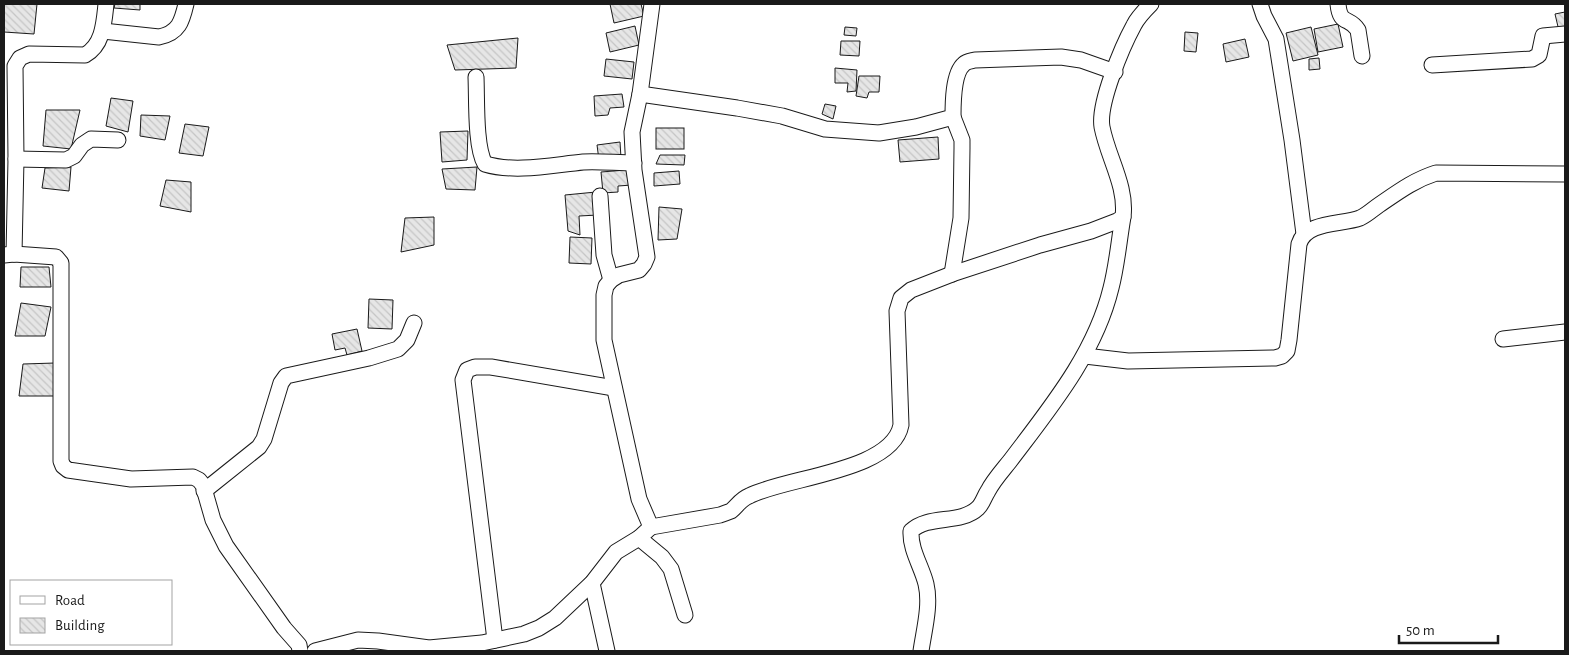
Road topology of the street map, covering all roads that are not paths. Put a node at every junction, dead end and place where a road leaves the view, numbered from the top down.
1 (106, 4) edge
2 (186, 4) edge
3 (652, 4) edge
4 (1151, 4) edge
5 (1260, 4) edge
6 (1338, 4) edge
7 (103, 32) junction
8 (1565, 34) edge
9 (1362, 56) dead end
10 (1432, 65) dead end
11 (1115, 72) junction
12 (476, 77) dead end
13 (640, 94) junction
14 (953, 117) junction
15 (118, 140) dead end
16 (16, 159) junction
17 (634, 163) junction
18 (1565, 174) edge
19 (600, 196) dead end
20 (1123, 217) junction
21 (1304, 234) junction
22 (9, 254) edge
23 (952, 274) junction
24 (610, 280) junction
25 (414, 323) dead end
26 (1565, 332) edge
27 (1502, 338) dead end
28 (1085, 356) junction
29 (614, 388) junction
30 (204, 491) junction
31 (651, 527) junction
32 (639, 538) junction
33 (592, 583) junction
34 (685, 615) dead end
35 (495, 640) junction
36 (300, 651) edge
37 (317, 651) edge
38 (607, 651) edge
39 (921, 651) edge

1 - 7 street
2 - 7 street
3 - 13 street
4 - 11 street
5 - 21 street
6 - 9 street
7 - 16 street
8 - 10 street
11 - 14 street
11 - 20 street
12 - 17 street
13 - 14 street
13 - 17 street
14 - 23 street
15 - 16 street
16 - 22 street
17 - 24 street
18 - 21 street
19 - 24 street
20 - 23 street
20 - 28 street
21 - 28 street
22 - 30 street
23 - 31 street
24 - 29 street
25 - 30 street
26 - 27 street
28 - 39 street
29 - 31 street
29 - 35 street
30 - 36 street
31 - 32 street
32 - 33 street
32 - 34 street
33 - 35 street
33 - 38 street
35 - 37 street

